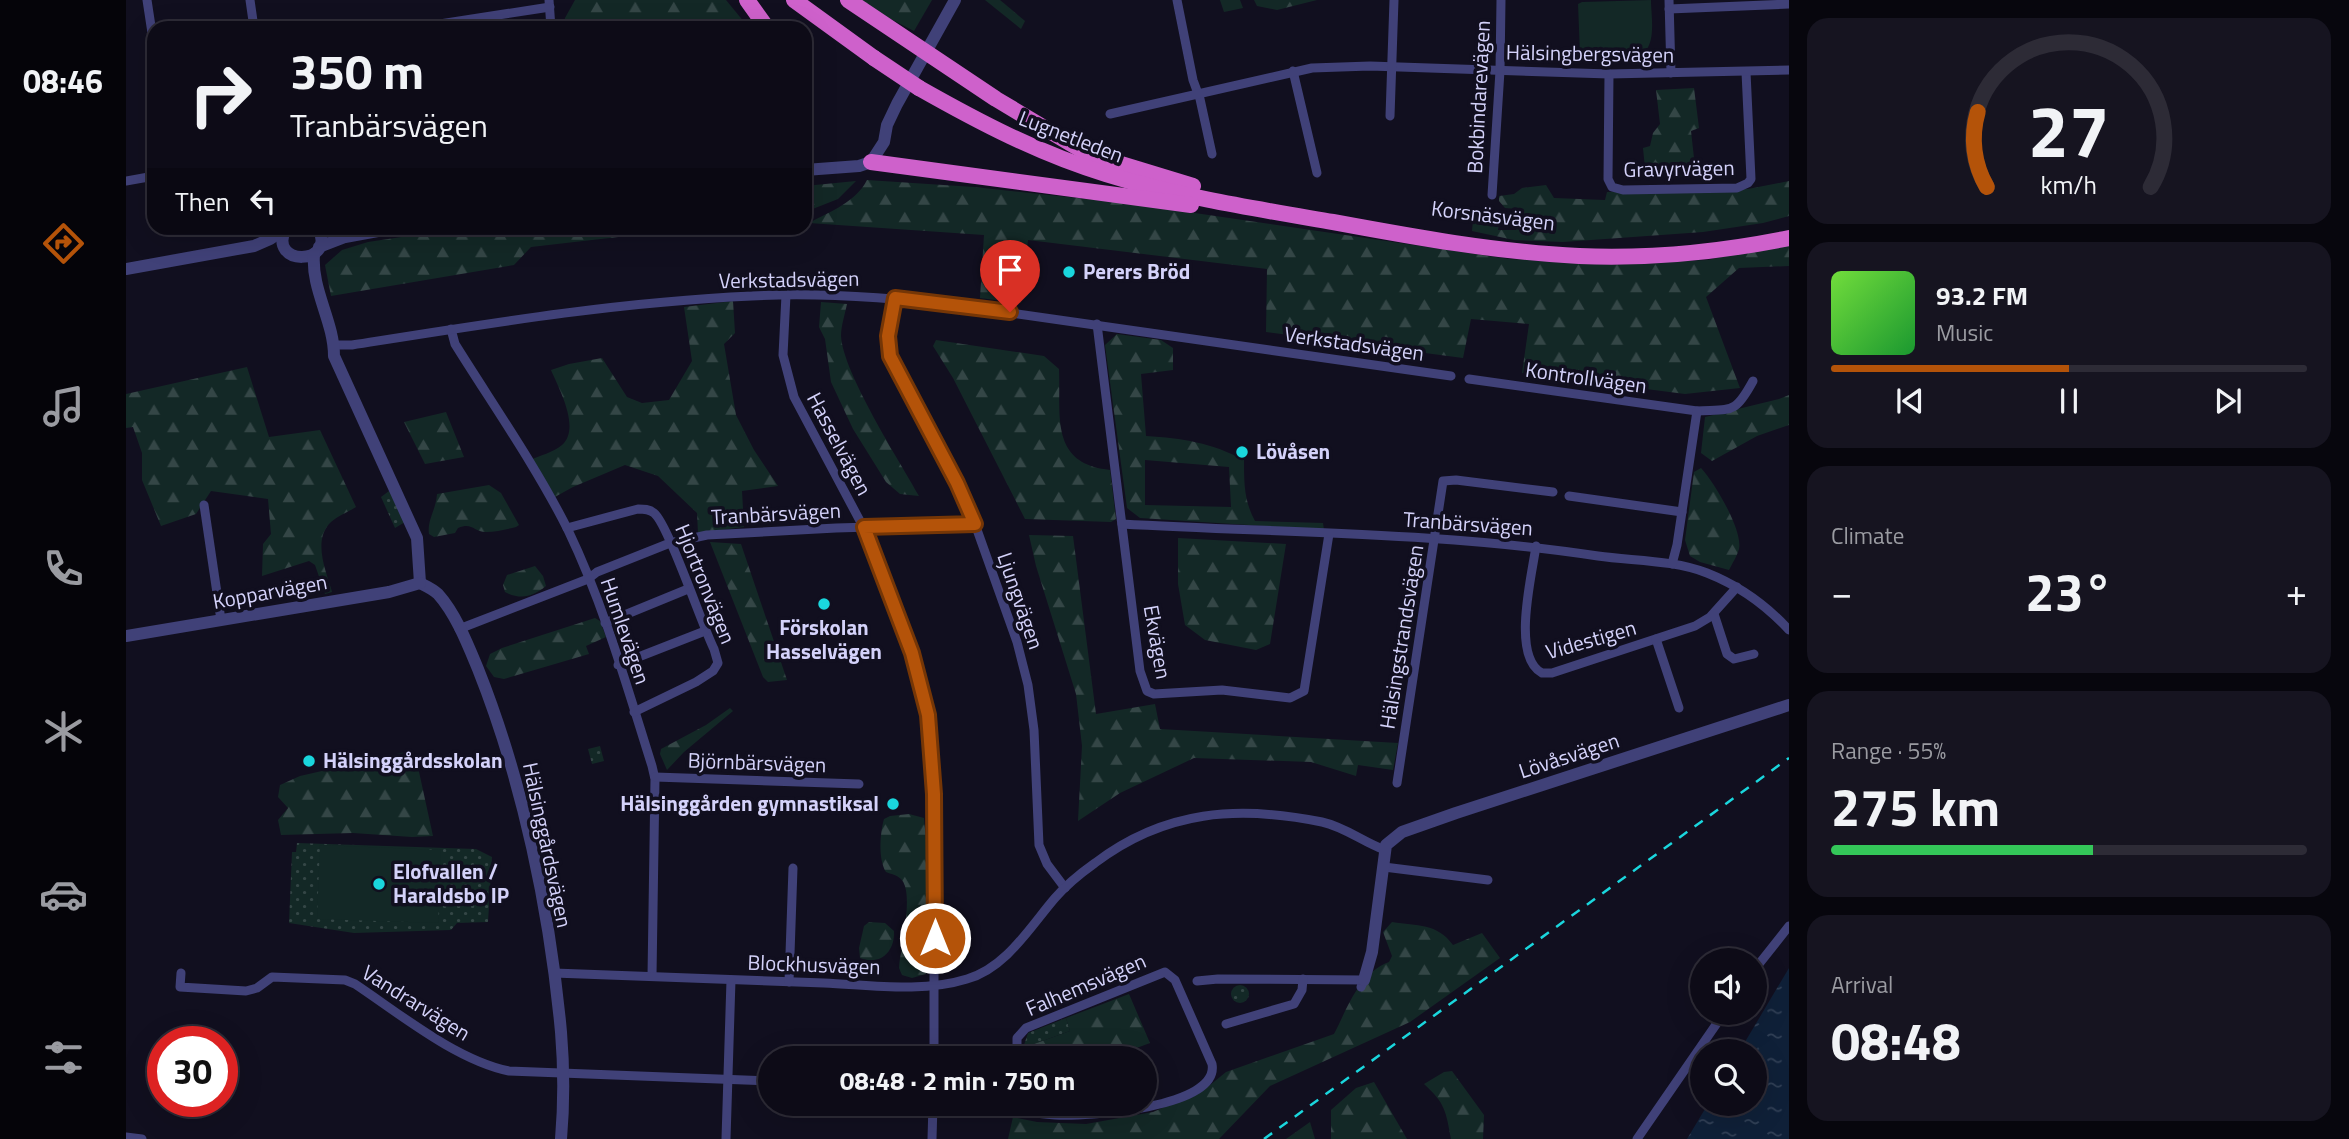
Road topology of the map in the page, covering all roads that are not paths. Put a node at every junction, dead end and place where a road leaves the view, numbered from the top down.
1 (147, 0) edge
2 (250, 0) edge
3 (747, 0) edge
4 (794, 0) edge
5 (811, 0) edge
6 (848, 0) edge
7 (956, 0) edge
8 (1177, 0) edge
9 (1394, 0) edge
10 (1501, 0) edge
11 (550, 3) edge
12 (1789, 4) edge
13 (1669, 5) edge
14 (150, 21) edge
15 (253, 21) edge
16 (452, 21) edge
17 (551, 21) edge
18 (761, 21) edge
19 (925, 53) junction
20 (879, 55) junction
21 (1391, 67) junction
22 (1789, 70) edge
23 (1293, 71) junction
24 (1500, 71) junction
25 (1746, 72) junction
26 (1671, 73) junction
27 (1609, 74) junction
28 (924, 85) junction
29 (1197, 93) junction
30 (1110, 114) dead end
31 (1391, 116) dead end
32 (1212, 154) dead end
33 (871, 162) junction
34 (812, 169) edge
35 (1317, 173) dead end
36 (147, 177) edge
37 (126, 181) edge
38 (1195, 187) junction
39 (1492, 195) dead end
40 (1789, 228) edge
41 (1367, 229) junction
42 (276, 235) edge
43 (284, 235) edge
44 (320, 235) edge
45 (356, 235) edge
46 (1789, 238) edge
47 (254, 246) junction
48 (316, 251) junction
49 (292, 254) junction
50 (126, 269) edge
51 (315, 284) junction
52 (786, 295) junction
53 (895, 298) junction
54 (1097, 324) junction
55 (451, 329) junction
56 (334, 345) junction
57 (1451, 376) dead end
58 (1469, 379) dead end
59 (1753, 381) dead end
60 (1697, 411) junction
61 (1553, 492) dead end
62 (1569, 496) dead end
63 (204, 505) dead end
64 (1682, 512) junction
65 (975, 524) junction
66 (1122, 524) junction
67 (864, 527) junction
68 (567, 528) junction
69 (1329, 534) junction
70 (1435, 538) junction
71 (670, 543) junction
72 (1536, 546) junction
73 (1672, 564) junction
74 (588, 579) junction
75 (420, 583) junction
76 (1738, 587) junction
77 (688, 589) junction
78 (1714, 614) junction
79 (221, 620) junction
80 (605, 623) junction
81 (459, 629) junction
82 (1789, 630) edge
83 (705, 631) junction
84 (126, 636) edge
85 (1657, 639) junction
86 (1754, 654) dead end
87 (618, 665) junction
88 (1789, 705) edge
89 (1679, 708) dead end
90 (635, 712) junction
91 (655, 777) junction
92 (1398, 783) dead end
93 (859, 784) dead end
94 (1385, 850) junction
95 (1384, 867) junction
96 (793, 868) dead end
97 (1488, 880) dead end
98 (1065, 888) junction
99 (1789, 926) edge
100 (1767, 954) edge
101 (181, 973) dead end
102 (554, 973) junction
103 (652, 976) junction
104 (1303, 979) junction
105 (731, 980) junction
106 (1197, 981) dead end
107 (789, 982) junction
108 (1363, 984) joint
109 (935, 985) junction
110 (1226, 1024) dead end
111 (1716, 1025) edge
112 (934, 1046) edge
113 (1017, 1046) edge
114 (563, 1073) junction
115 (728, 1080) junction
116 (758, 1081) edge
117 (1157, 1104) edge
118 (933, 1116) edge
119 (126, 1137) edge
120 (142, 1139) edge
121 (561, 1139) edge
122 (726, 1139) edge
123 (932, 1139) edge
124 (1637, 1139) edge

1 - 14 street
2 - 15 street
3 - 18 highway
4 - 20 highway, Lugnetleden
5 - 20 highway, Lugnetleden
6 - 19 highway
7 - 19 street
8 - 29 street
9 - 21 street
10 - 24 street, Bokbindarevägen
11 - 16 street
11 - 17 street
12 - 13 street
13 - 26 street
19 - 33 street
19 - 38 highway
20 - 28 highway, Lugnetleden, bridge
21 - 23 street, Hälsingbergsvägen
21 - 24 street, Hälsingbergsvägen
21 - 31 street
22 - 25 street, Hälsingbergsvägen
23 - 29 street, Hälsingbergsvägen
23 - 35 street
24 - 27 street, Hälsingbergsvägen
24 - 39 street, Bokbindarevägen
25 - 26 street, Hälsingbergsvägen
25 - 27 street, Gravyrvägen
26 - 27 street, Hälsingbergsvägen
28 - 38 highway, Lugnetleden
28 - 41 highway, Lugnetleden
29 - 30 street, Hälsingbergsvägen
29 - 32 street
33 - 34 street
33 - 41 highway
36 - 37 street
38 - 40 highway, Korsnäsvägen
41 - 46 highway, Korsnäsvägen
42 - 47 street
43 - 49 street
44 - 48 street
45 - 48 street
47 - 49 street
47 - 50 street
48 - 49 street
48 - 51 street
49 - 51 street
51 - 56 street
52 - 53 street, Verkstadsvägen
52 - 55 street, Verkstadsvägen
52 - 67 street, Hasselvägen
53 - 54 street, Verkstadsvägen
53 - 65 street, Ljungvägen
54 - 57 street, Verkstadsvägen
54 - 66 street, Ekvägen
55 - 56 street, Verkstadsvägen
55 - 68 street, Humlevägen
56 - 75 street
58 - 60 street, Kontrollvägen
59 - 60 street, Kontrollvägen
60 - 64 street
61 - 70 street, Hälsingstrandsvägen
62 - 64 street
63 - 79 street
64 - 73 street
65 - 67 street, Tranbärsvägen
65 - 98 street, Ljungvägen
66 - 69 street, Tranbärsvägen
66 - 69 street, Ekvägen
67 - 71 street, Tranbärsvägen
67 - 109 street, Hasselvägen
68 - 71 street, Hjortronvägen
68 - 74 street, Humlevägen
69 - 70 street, Tranbärsvägen
70 - 72 street, Tranbärsvägen
70 - 92 street, Hälsingstrandsvägen
71 - 74 street, Tranbärsvägen
71 - 77 street, Hjortronvägen
72 - 73 street, Tranbärsvägen
72 - 85 street, Videstigen
73 - 76 street, Tranbärsvägen
74 - 80 street, Humlevägen
74 - 81 street, Tranbärsvägen
75 - 79 street, Kopparvägen
75 - 81 street, Hälsinggårdsvägen
76 - 78 street, Videstigen
76 - 82 street, Tranbärsvägen
77 - 80 street
77 - 83 street, Hjortronvägen
78 - 85 street, Videstigen
78 - 86 street
79 - 84 street, Kopparvägen
80 - 87 street, Humlevägen
81 - 102 street, Hälsinggårdsvägen
83 - 87 street
83 - 90 street, Hjortronvägen
85 - 89 street, Videstigen
87 - 90 street, Humlevägen
88 - 94 street, Lövåsvägen
90 - 91 street, Humlevägen
91 - 93 street, Björnbärsvägen
91 - 103 street, Humlevägen
94 - 95 street
94 - 98 street, Blockhusvägen
95 - 97 street
95 - 108 street
96 - 107 street
98 - 109 street, Blockhusvägen
99 - 100 street
101 - 114 street, Vandrarvägen
102 - 103 street, Blockhusvägen
102 - 114 street, Hälsinggårdsvägen
103 - 105 street, Blockhusvägen
104 - 106 street
104 - 108 street
104 - 110 street
105 - 107 street, Blockhusvägen
105 - 115 street
107 - 109 street, Blockhusvägen
109 - 112 street, Hasselvägen
111 - 124 street
113 - 117 street, Falhemsvägen
114 - 115 street
114 - 121 street, Hälsinggårdsvägen
115 - 116 street
115 - 122 street
118 - 123 street
119 - 120 street

